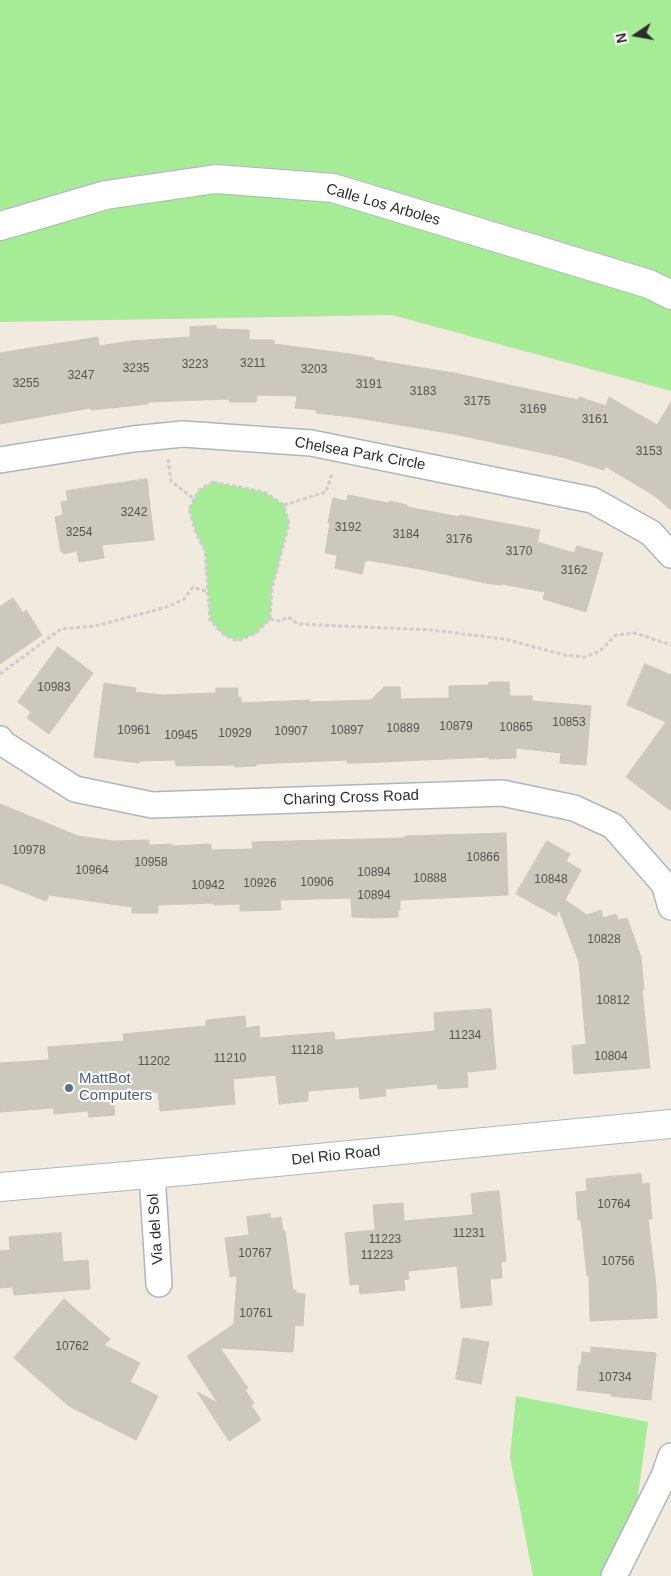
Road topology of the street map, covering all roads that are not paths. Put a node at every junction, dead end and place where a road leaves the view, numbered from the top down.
1 (0, 226) edge
2 (671, 295) edge
3 (0, 460) edge
4 (671, 554) edge
5 (0, 739) edge
6 (669, 890) edge
7 (671, 1124) edge
8 (152, 1174) junction
9 (0, 1187) edge
10 (160, 1284) dead end
11 (671, 1456) edge
12 (614, 1576) edge

1 - 2 street, Calle Los Arboles
3 - 4 street, Chelsea Park Circle
5 - 6 street, Charing Cross Road
7 - 8 street, Del Rio Road
8 - 9 street, Del Rio Road
8 - 10 street, Via del Sol
11 - 12 street

